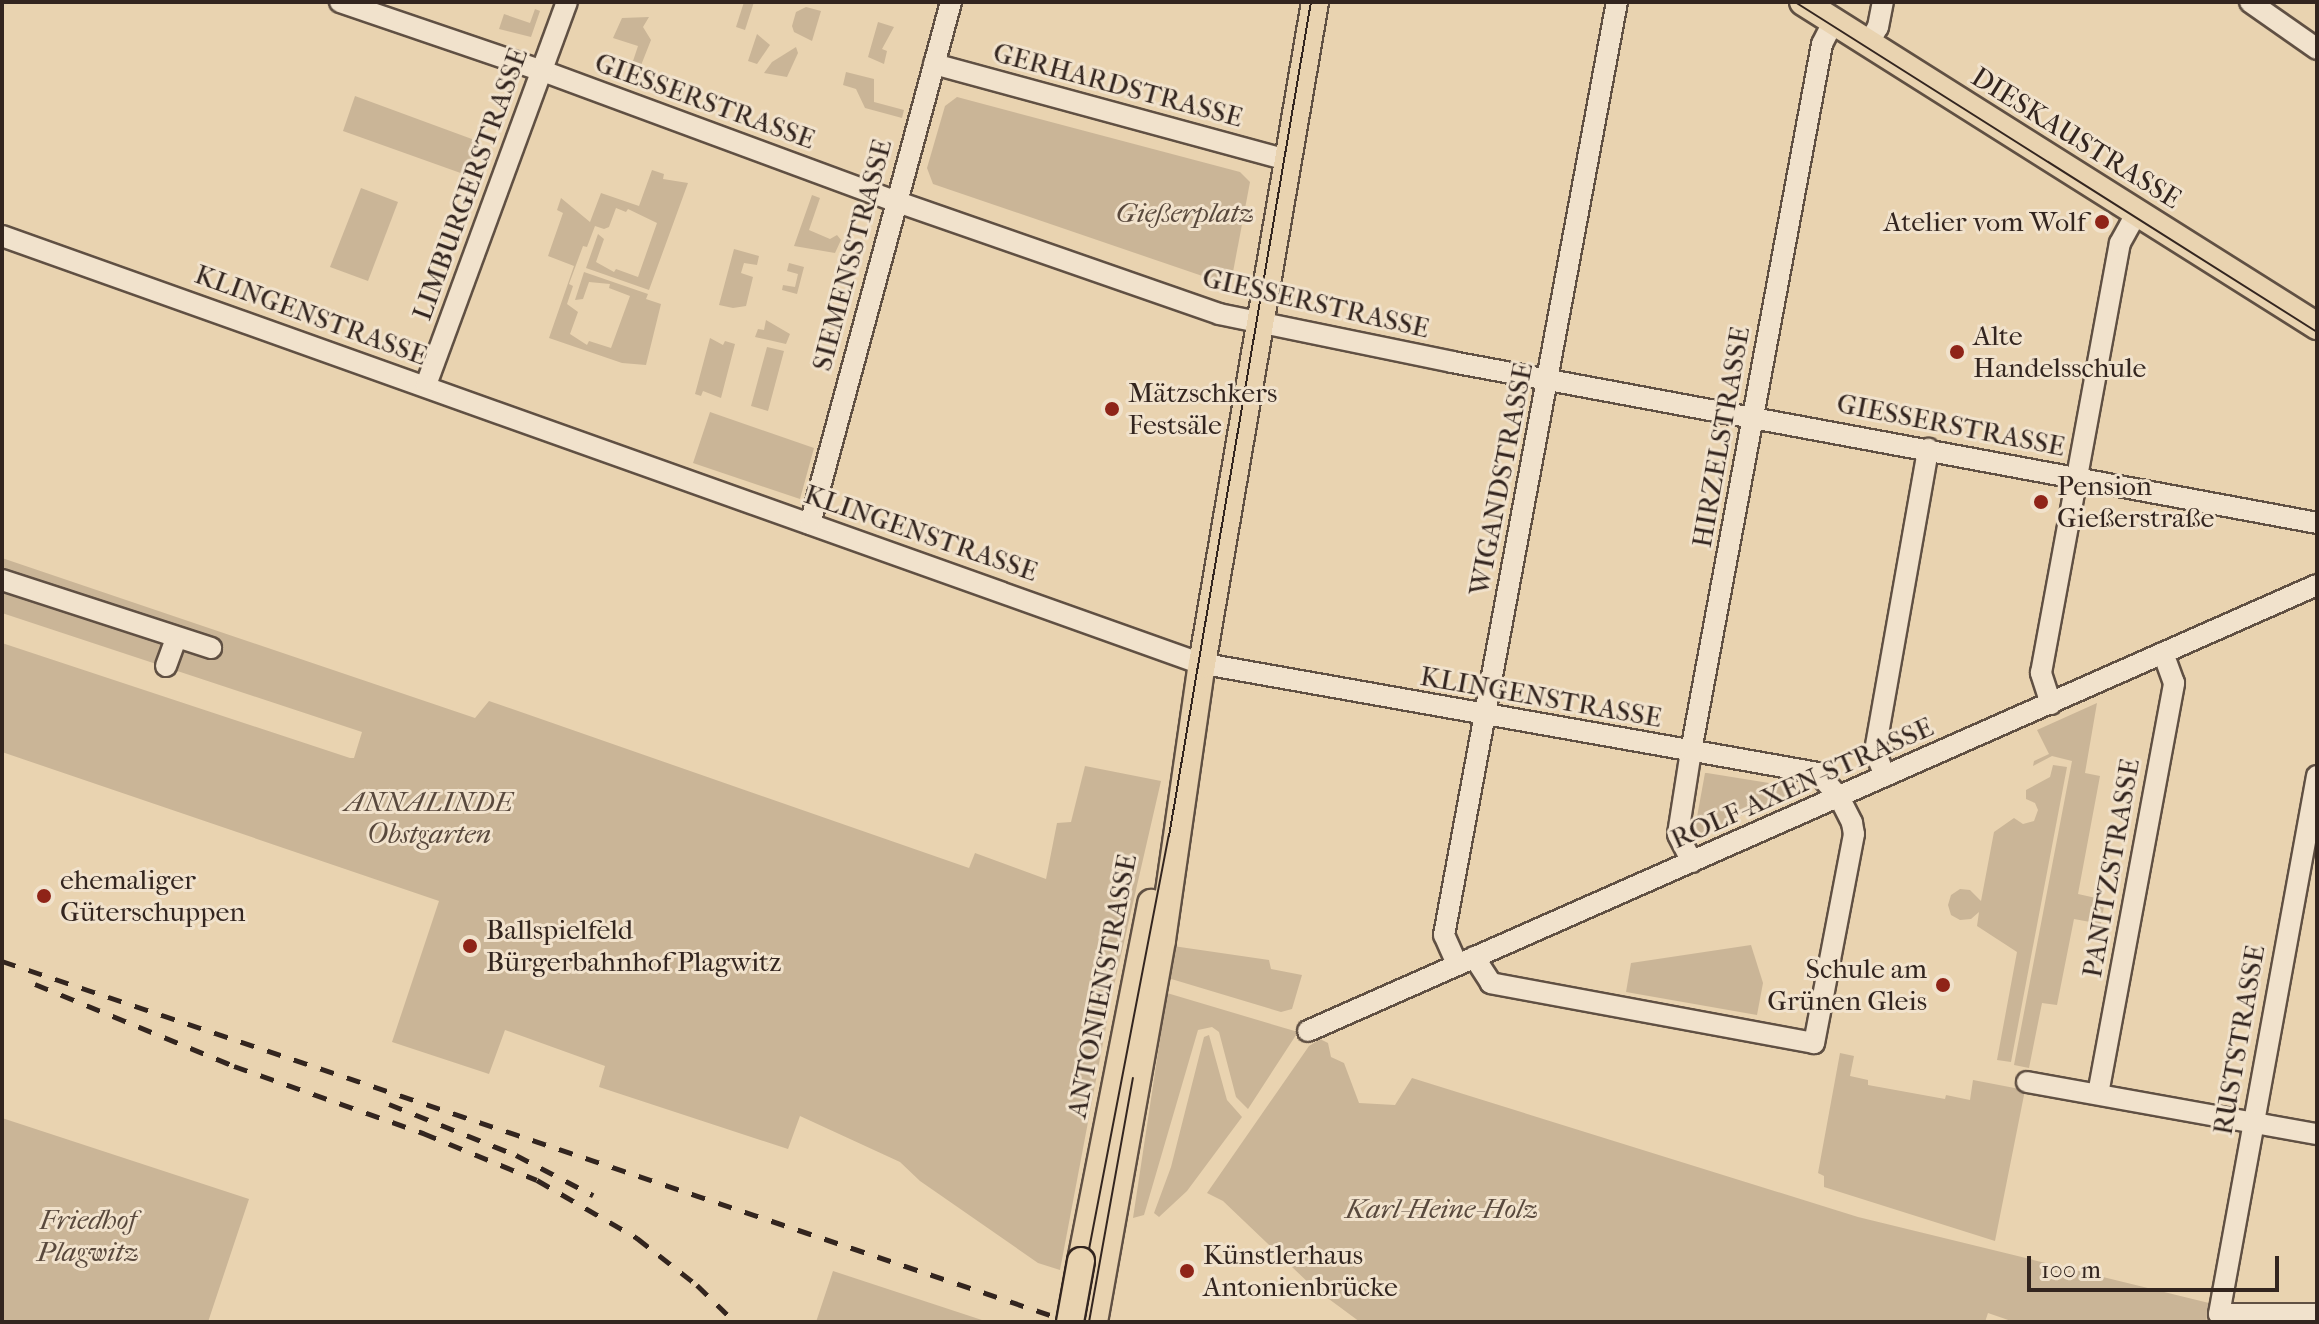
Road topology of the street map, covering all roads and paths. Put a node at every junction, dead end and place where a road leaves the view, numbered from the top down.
1 (340, 2) edge
2 (567, 2) edge
3 (951, 2) edge
4 (1315, 2) edge
5 (1617, 2) edge
6 (1803, 2) edge
7 (1883, 2) edge
8 (2250, 2) edge
9 (1833, 22) junction
10 (1868, 44) junction
11 (2317, 49) edge
12 (934, 64) junction
13 (543, 71) junction
14 (1288, 160) junction
15 (895, 201) junction
16 (2136, 214) junction
17 (2, 236) edge
18 (1260, 324) junction
19 (2317, 326) edge
20 (1548, 380) junction
21 (426, 385) junction
22 (1754, 417) junction
23 (1928, 449) junction
24 (2077, 477) junction
25 (2317, 523) edge
26 (810, 524) junction
27 (2, 580) edge
28 (2317, 585) edge
29 (176, 638) junction
30 (211, 648) dead end
31 (2163, 653) junction
32 (1202, 664) junction
33 (166, 666) dead end
34 (2051, 704) junction
35 (1484, 716) junction
36 (1691, 751) junction
37 (1885, 776) junction
38 (2317, 776) edge
39 (1839, 797) junction
40 (1692, 862) junction
41 (1466, 961) junction
42 (1308, 1031) dead end
43 (2027, 1082) dead end
44 (2098, 1094) junction
45 (2252, 1122) junction
46 (2317, 1134) edge
47 (1092, 1265) junction
48 (2317, 1314) edge
49 (1070, 1322) edge
50 (1094, 1322) edge

1 - 13 street, GIESSERSTRASSE
2 - 13 street, LIMBURGERSTRASSE
3 - 12 street, SIEMENSSTRASSE
4 - 14 main road, ANTONIENSTRASSE
5 - 20 street, WIGANDSTRASSE
6 - 9 main road, DIESKAUSTRASSE
7 - 10 street
8 - 11 street
9 - 10 main road, DIESKAUSTRASSE
9 - 22 street, HIRZELSTRASSE
10 - 16 main road, DIESKAUSTRASSE
12 - 14 street, GERHARDSTRASSE
12 - 15 street, SIEMENSSTRASSE
13 - 15 street, GIESSERSTRASSE
13 - 21 street, LIMBURGERSTRASSE
14 - 18 main road, ANTONIENSTRASSE
15 - 18 street, GIESSERSTRASSE
15 - 26 street, SIEMENSSTRASSE
16 - 19 main road, DIESKAUSTRASSE
16 - 24 street
17 - 21 street, KLINGENSTRASSE
18 - 20 street, GIESSERSTRASSE
18 - 32 main road, ANTONIENSTRASSE
20 - 22 street, GIESSERSTRASSE
20 - 35 street, WIGANDSTRASSE
21 - 26 street, KLINGENSTRASSE
22 - 23 street, GIESSERSTRASSE
22 - 36 street, HIRZELSTRASSE
23 - 24 street, GIESSERSTRASSE
23 - 37 street
24 - 25 street, GIESSERSTRASSE
24 - 34 street
26 - 32 street, KLINGENSTRASSE
27 - 29 street
28 - 31 street, ROLF-AXEN-STRASSE
29 - 30 street
29 - 33 street
31 - 34 street, ROLF-AXEN-STRASSE
31 - 44 street, PANITZSTRASSE
32 - 35 street, KLINGENSTRASSE
32 - 47 main road, ANTONIENSTRASSE
34 - 37 street, ROLF-AXEN-STRASSE
35 - 36 street, KLINGENSTRASSE
35 - 41 street, WIGANDSTRASSE
36 - 39 street, KLINGENSTRASSE
36 - 40 street, HIRZELSTRASSE
37 - 39 street, ROLF-AXEN-STRASSE
38 - 45 street, RUSTSTRASSE
39 - 40 street, ROLF-AXEN-STRASSE
39 - 41 street
40 - 41 street, ROLF-AXEN-STRASSE
41 - 42 street, ROLF-AXEN-STRASSE
43 - 44 street
44 - 45 street
45 - 46 street
45 - 48 street, RUSTSTRASSE
47 - 49 main road, ANTONIENSTRASSE, bridge
47 - 50 main road, ANTONIENSTRASSE

